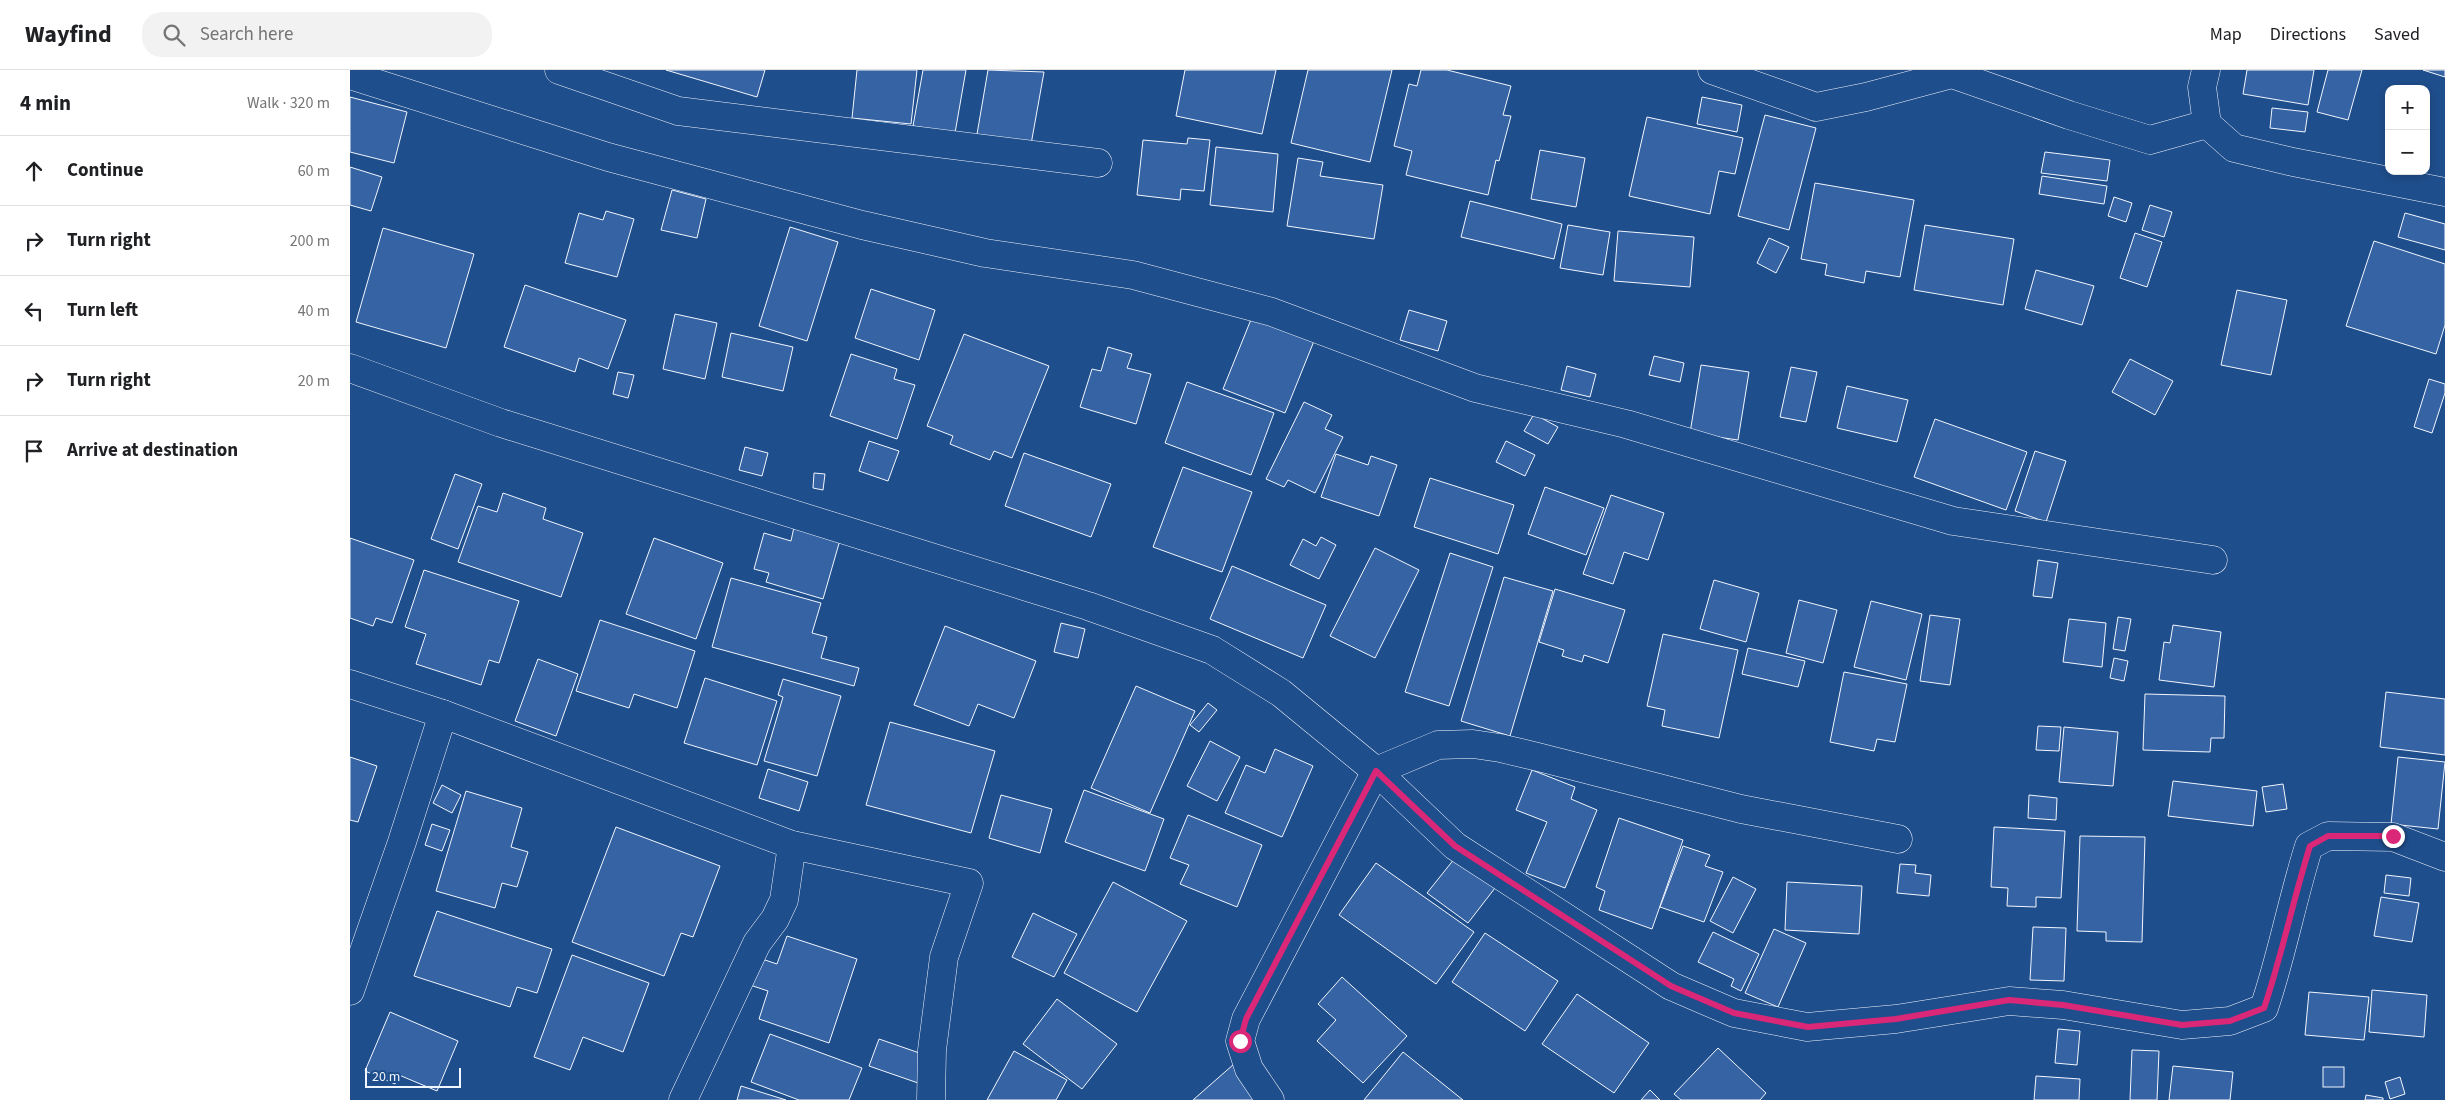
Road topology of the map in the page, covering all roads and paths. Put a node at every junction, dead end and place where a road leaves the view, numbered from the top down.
1 (559, 70) edge
2 (1712, 70) edge
3 (2206, 70) edge
4 (350, 74) edge
5 (2207, 124) junction
6 (1098, 163) dead end
7 (2445, 192) edge
8 (350, 368) edge
9 (2213, 560) dead end
10 (350, 684) edge
11 (443, 714) junction
12 (1376, 771) junction
13 (1898, 839) dead end
14 (792, 844) junction
15 (2445, 858) edge
16 (350, 991) edge
17 (683, 1100) edge
18 (931, 1100) edge
19 (1270, 1100) edge

1 - 6 street
2 - 5 street
3 - 5 street
4 - 9 street
5 - 7 street
8 - 12 street
10 - 11 street
11 - 14 street
11 - 16 street
12 - 13 street
12 - 15 street
12 - 19 street
14 - 17 street
14 - 18 street

